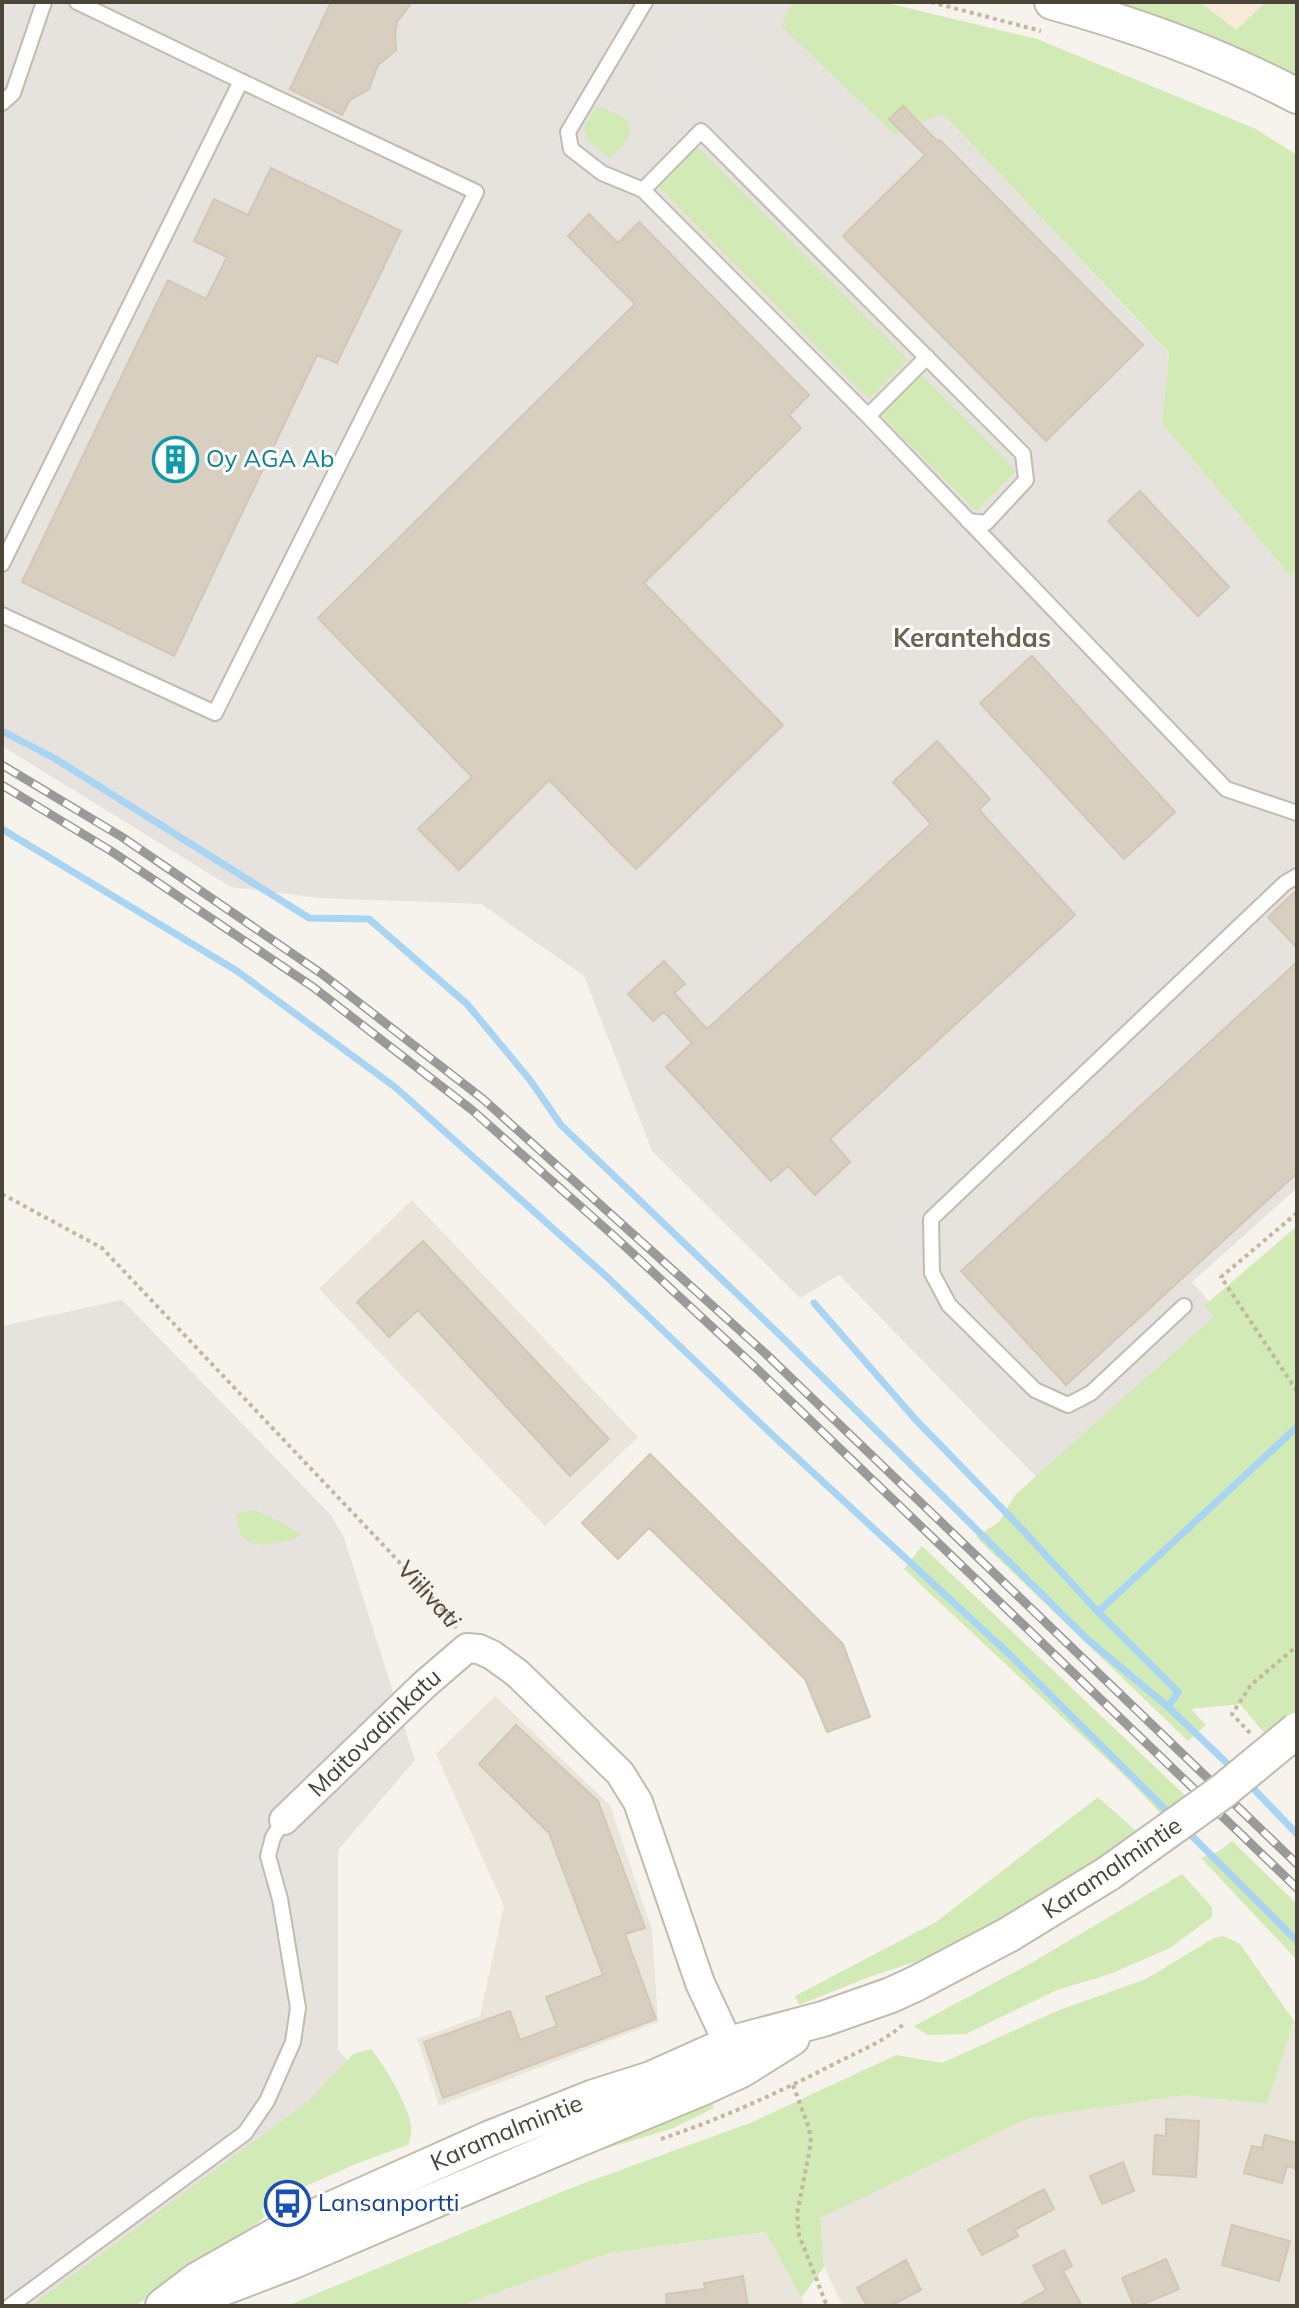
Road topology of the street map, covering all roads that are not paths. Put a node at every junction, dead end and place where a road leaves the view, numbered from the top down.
1 (44, 2) edge
2 (77, 2) edge
3 (645, 2) edge
4 (1053, 18) edge
5 (241, 81) junction
6 (1297, 96) edge
7 (2, 103) edge
8 (643, 190) junction
9 (927, 357) junction
10 (868, 416) junction
11 (968, 521) junction
12 (2, 564) edge
13 (2, 615) edge
14 (1297, 813) edge
15 (1297, 876) edge
16 (1184, 1306) dead end
17 (467, 1648) joint
18 (1297, 1730) edge
19 (284, 1820) joint
20 (735, 2057) junction
21 (10, 2306) edge
22 (163, 2306) edge
23 (173, 2306) edge

1 - 7 lane
2 - 5 lane
3 - 8 lane
4 - 6 street
5 - 12 lane
5 - 13 lane
8 - 9 lane
8 - 10 lane
9 - 10 lane
9 - 11 lane
10 - 11 lane
11 - 14 lane
15 - 16 lane
17 - 19 street, Maitovadinkatu
17 - 20 street, Viilivati
18 - 20 street, Karamalmintie, bridge
19 - 21 lane
20 - 22 street, Karamalmintie
20 - 23 street, Karamalmintie

